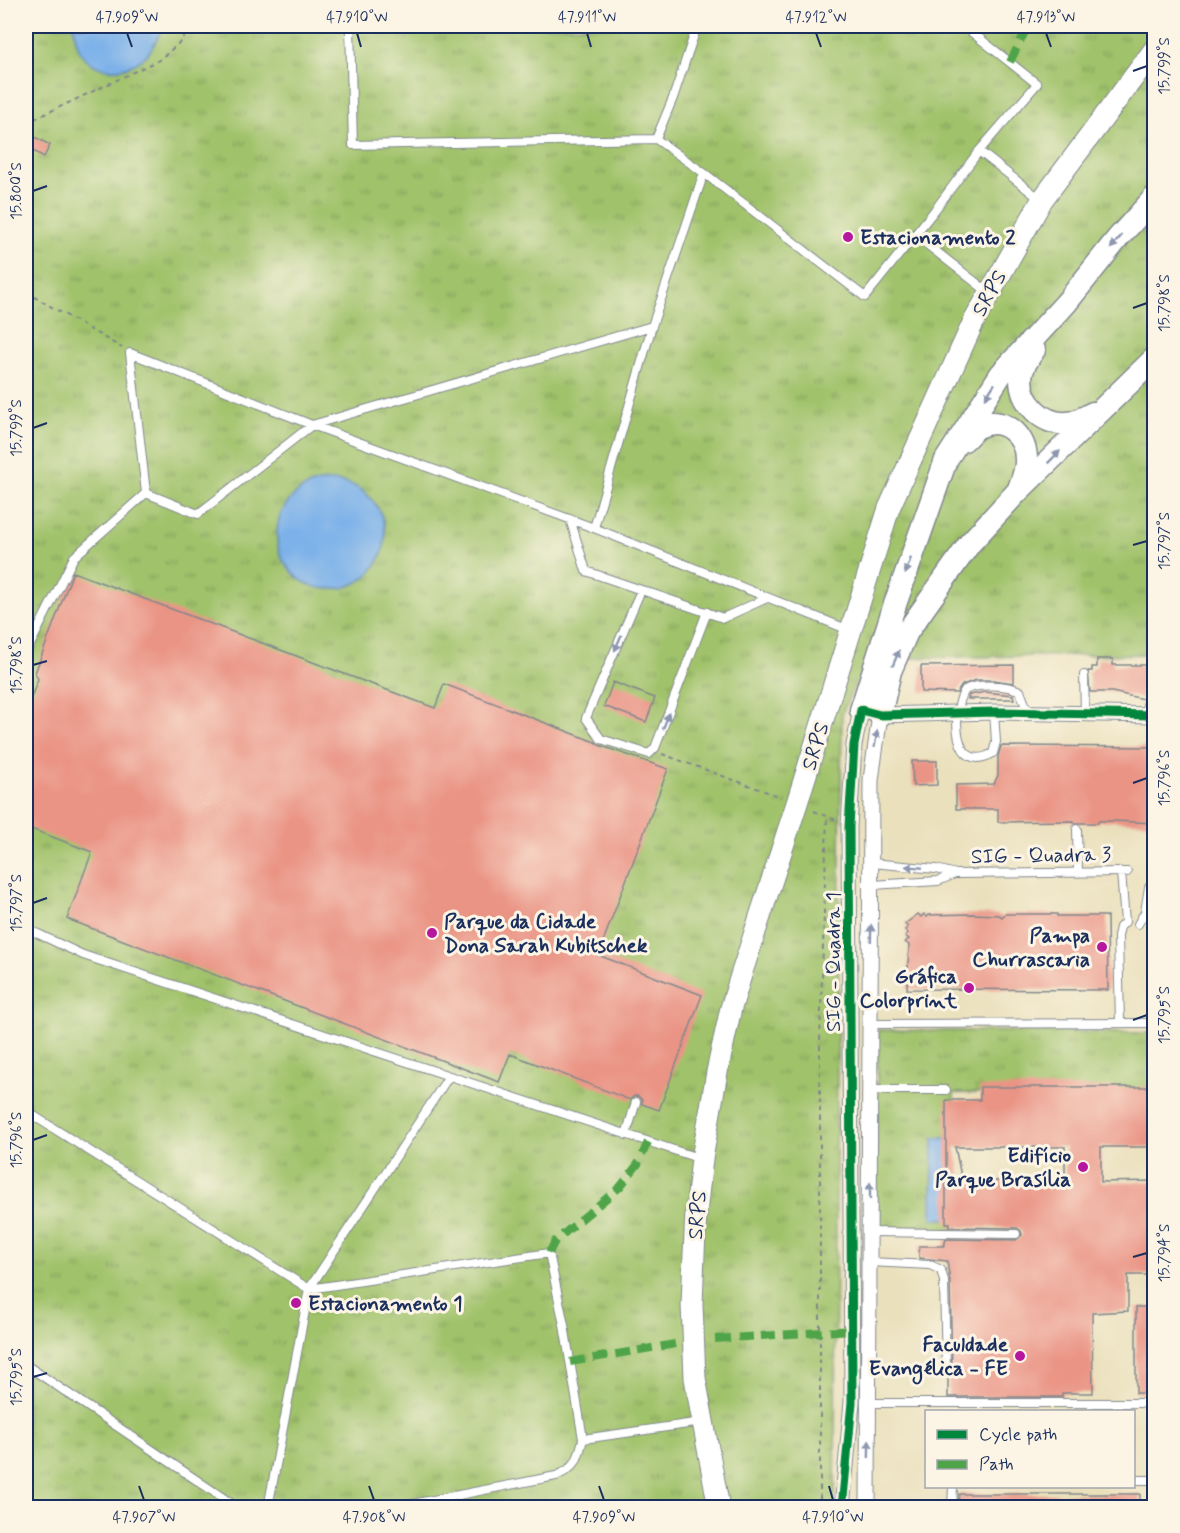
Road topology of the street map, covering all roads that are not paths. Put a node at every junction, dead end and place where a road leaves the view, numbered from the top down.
1 (350, 26) edge
2 (697, 26) edge
3 (963, 26) edge
4 (1155, 50) edge
5 (656, 139) junction
6 (979, 152) junction
7 (704, 173) junction
8 (1155, 198) edge
9 (1041, 200) junction
10 (915, 235) junction
11 (989, 293) junction
12 (1067, 302) junction
13 (651, 326) junction
14 (1155, 359) edge
15 (1102, 408) junction
16 (312, 425) junction
17 (946, 460) junction
18 (1017, 492) junction
19 (146, 493) junction
20 (570, 519) junction
21 (594, 528) junction
22 (641, 590) junction
23 (767, 598) junction
24 (707, 612) junction
25 (851, 631) junction
26 (26, 654) edge
27 (1084, 675) dead end
28 (1155, 691) edge
29 (871, 712) junction
30 (994, 712) junction
31 (1028, 712) junction
32 (957, 713) junction
33 (1084, 713) junction
34 (1150, 715) edge
35 (1077, 829) dead end
36 (872, 863) junction
37 (1078, 873) junction
38 (956, 874) junction
39 (872, 885) junction
40 (1149, 887) dead end
41 (26, 922) edge
42 (1138, 924) dead end
43 (1120, 1023) junction
44 (1155, 1023) edge
45 (870, 1024) junction
46 (449, 1076) junction
47 (870, 1090) junction
48 (946, 1090) dead end
49 (636, 1102) dead end
50 (26, 1111) edge
51 (626, 1135) junction
52 (702, 1159) junction
53 (870, 1232) junction
54 (1016, 1234) dead end
55 (869, 1262) junction
56 (309, 1289) junction
57 (26, 1365) edge
58 (946, 1370) dead end
59 (870, 1403) junction
60 (1155, 1403) edge
61 (704, 1422) junction
62 (583, 1438) junction
63 (1135, 1480) edge
64 (1155, 1480) edge
65 (953, 1488) edge
66 (238, 1508) edge
67 (268, 1508) edge
68 (392, 1508) edge
69 (719, 1508) edge
70 (842, 1508) edge
71 (868, 1508) edge
72 (952, 1508) edge

1 - 5 lane
2 - 5 lane
3 - 6 lane
4 - 9 main road, SRPS
5 - 7 lane
6 - 9 lane
6 - 10 lane
7 - 10 lane
7 - 13 lane
8 -> 12 main road
9 - 11 main road, SRPS
10 - 11 lane
11 - 25 main road, SRPS
12 - 15 main road
12 -> 17 main road
13 - 16 lane
13 - 21 lane
14 - 15 main road
18 -> 15 main road
16 - 19 lane
16 - 19 lane
16 - 20 lane
17 - 18 main road
17 -> 29 main road
29 -> 18 main road
19 - 26 lane
20 - 21 lane
20 - 22 lane
21 - 23 lane
22 - 24 lane
22 -> 24 lane
23 - 24 lane
23 - 25 lane
25 - 52 main road, SRPS
27 - 33 lane
28 - 34 lane
29 - 32 street
36 -> 29 street, SIG - Quadra 1
29 - 70 street, SIG - Quadra 1
30 - 31 street
30 - 32 street
30 - 32 lane
31 - 32 lane
31 - 33 street
33 - 34 street
35 - 37 lane
38 -> 36 lane, SIG - Quadra 3
36 - 39 street, SIG - Quadra 1
37 - 38 lane, SIG - Quadra 3
37 - 43 lane, SIG - Quadra 3
38 - 39 lane, SIG - Quadra 3
45 -> 39 street, SIG - Quadra 1
40 - 42 lane
41 - 46 lane
43 - 44 lane
43 - 45 lane
45 - 47 street, SIG - Quadra 1
46 - 51 lane
46 - 56 lane
47 - 48 lane
53 -> 47 street, SIG - Quadra 1
49 - 51 lane
50 - 56 lane
51 - 52 lane
52 - 61 main road, SRPS
53 - 54 lane
53 - 55 street, SIG - Quadra 1
55 - 58 lane
55 - 59 street, SIG - Quadra 1
56 - 62 lane
56 - 67 lane
57 - 66 lane
59 - 60 lane
71 -> 59 street, SIG - Quadra 1
61 - 62 lane
61 - 69 main road, SRPS
62 - 68 lane
63 - 64 lane
65 - 72 lane

